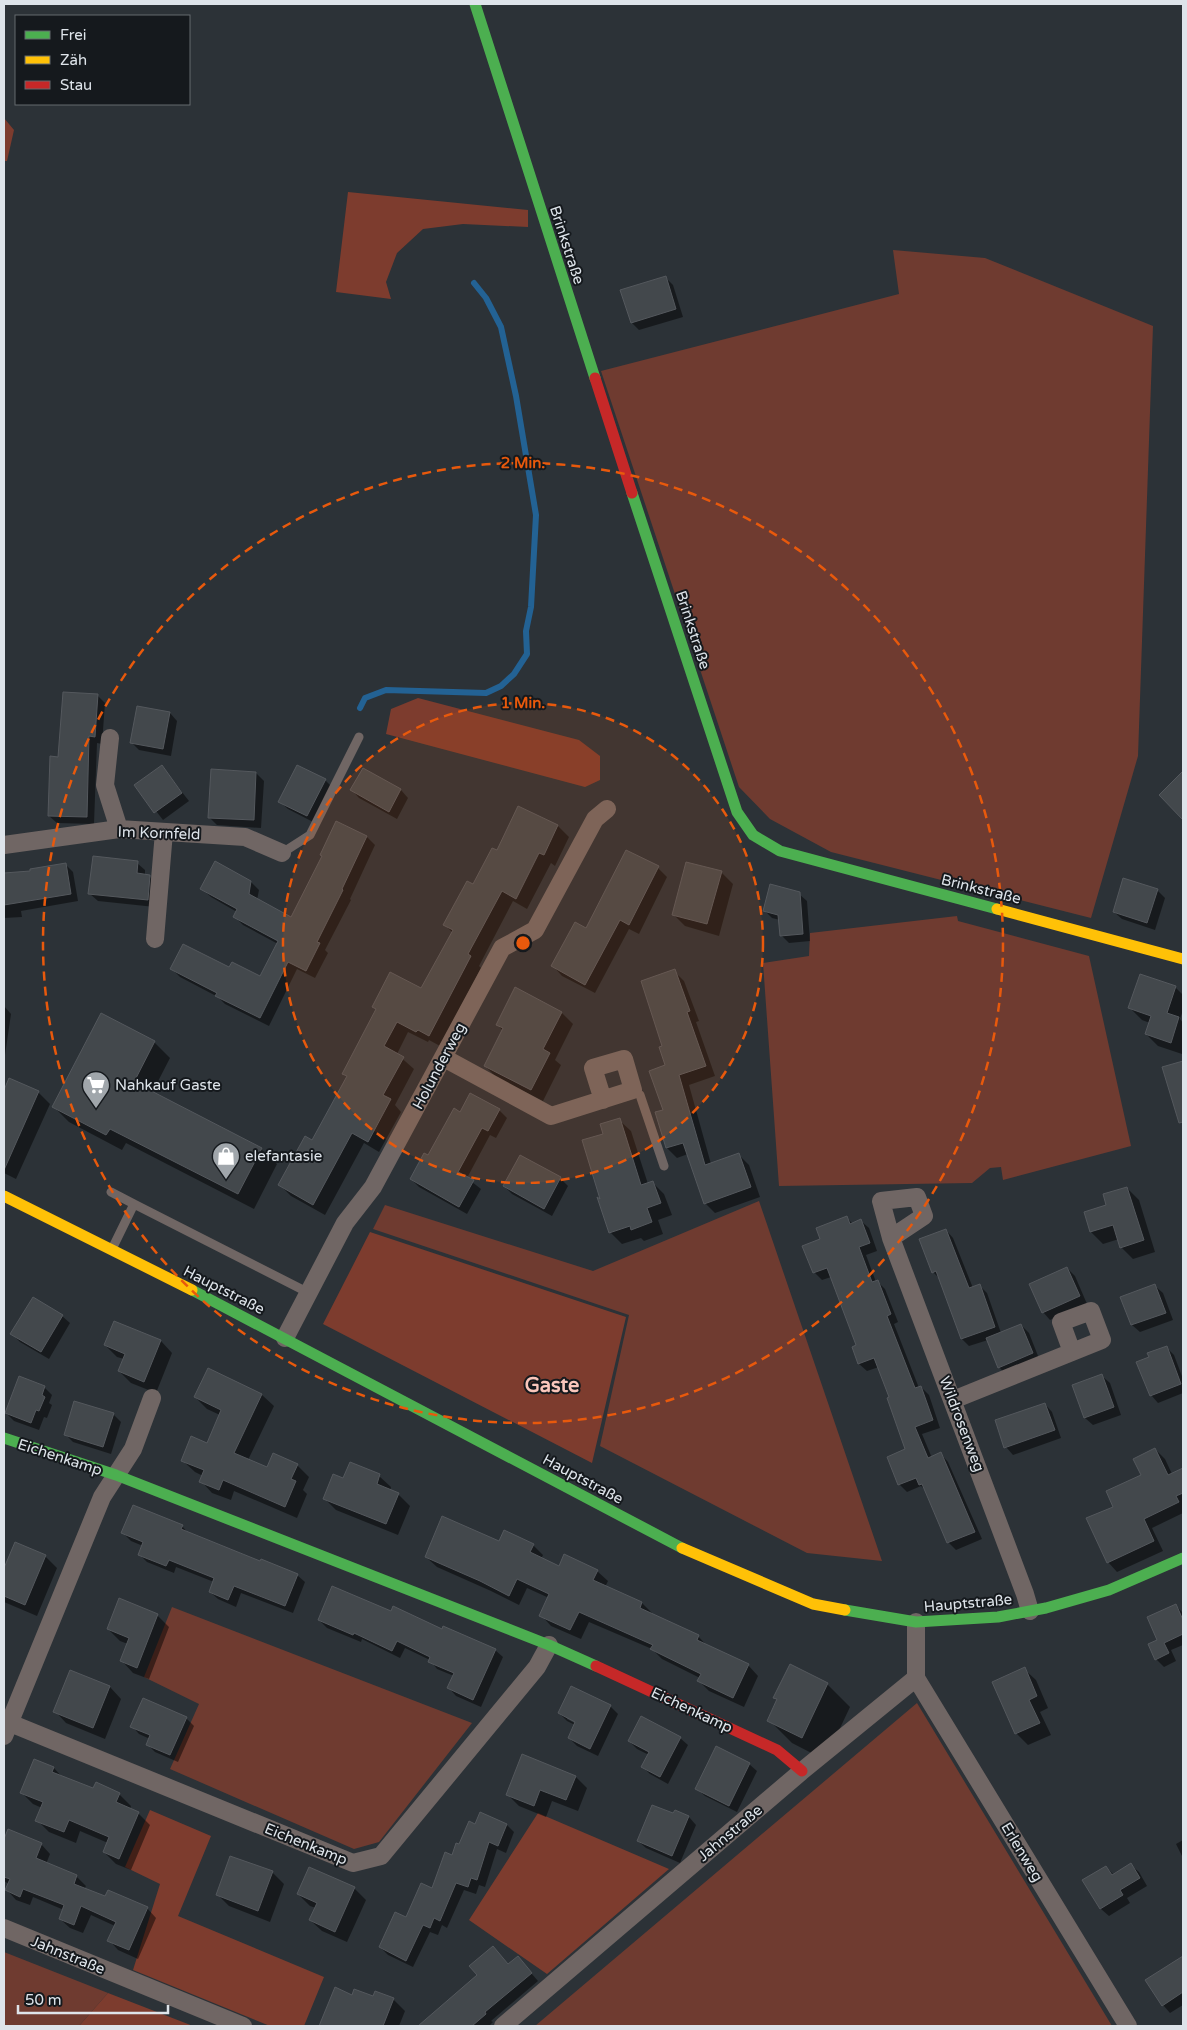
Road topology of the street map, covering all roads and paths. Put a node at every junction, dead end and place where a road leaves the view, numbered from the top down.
1 (475, 4) edge
2 (359, 737) dead end
3 (110, 738) dead end
4 (607, 809) dead end
5 (118, 830) junction
6 (164, 832) junction
7 (4, 845) edge
8 (282, 853) joint
9 (156, 939) dead end
10 (1183, 959) edge
11 (444, 1058) junction
12 (633, 1090) junction
13 (603, 1100) junction
14 (664, 1166) dead end
15 (111, 1192) dead end
16 (4, 1196) edge
17 (134, 1204) junction
18 (890, 1238) dead end
19 (112, 1249) junction
20 (308, 1293) junction
21 (285, 1338) junction
22 (1072, 1352) dead end
23 (152, 1398) dead end
24 (953, 1400) junction
25 (4, 1438) edge
26 (116, 1475) junction
27 (1183, 1558) edge
28 (1030, 1611) junction
29 (916, 1622) junction
30 (549, 1645) junction
31 (916, 1678) junction
32 (7, 1730) edge
33 (802, 1771) junction
34 (4, 1928) edge
35 (244, 2026) edge
36 (503, 2026) edge
37 (1128, 2026) edge

1 - 10 street, Brinkstraße
2 - 8 lane
3 - 5 street
4 - 11 street, Holunderweg
5 - 6 street, Im Kornfeld
5 - 7 street, Im Kornfeld
6 - 8 street, Im Kornfeld
6 - 9 street
11 - 13 street
11 - 20 street, Holunderweg
12 - 13 street
12 - 13 street
12 - 14 lane
15 - 17 lane
16 - 19 street, Hauptstraße
17 - 19 lane
17 - 20 lane
18 - 24 street, Wildrosenweg
19 - 21 street, Hauptstraße
20 - 21 street, Holunderweg
21 - 29 street, Hauptstraße
22 - 24 street
23 - 26 street
24 - 28 street, Wildrosenweg
25 - 26 street, Eichenkamp
26 - 30 street, Eichenkamp
26 - 32 street, Eichenkamp
27 - 28 street, Hauptstraße
28 - 29 street, Hauptstraße
29 - 31 street
30 - 32 street, Eichenkamp
30 - 33 street, Eichenkamp
31 - 33 street, Jahnstraße
31 - 37 street, Erlenweg
33 - 36 street, Jahnstraße
34 - 35 street, Jahnstraße

